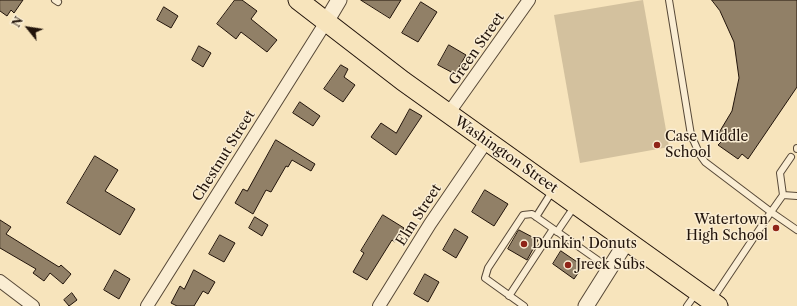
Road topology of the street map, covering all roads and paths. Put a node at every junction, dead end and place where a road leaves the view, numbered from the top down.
1 (298, 0) edge
2 (340, 0) edge
3 (529, 0) edge
4 (669, 0) edge
5 (326, 22) junction
6 (448, 114) junction
7 (486, 142) junction
8 (791, 157) dead end
9 (554, 190) junction
10 (783, 196) junction
11 (797, 196) edge
12 (576, 205) junction
13 (771, 212) junction
14 (536, 217) junction
15 (797, 230) edge
16 (555, 231) junction
17 (627, 241) junction
18 (609, 268) junction
19 (0, 281) edge
20 (509, 296) junction
21 (703, 301) edge
22 (33, 306) edge
23 (147, 306) edge
24 (379, 306) edge
25 (524, 306) edge
26 (586, 306) edge

1 - 5 main road, Washington Street
2 - 5 street
3 - 6 street, Green Street
4 - 13 lane
5 - 6 main road, Washington Street
5 - 23 street, Chestnut Street
6 - 7 main road, Washington Street
7 - 9 main road, Washington Street
7 - 24 street, Elm Street
8 - 10 lane
9 - 12 main road, Washington Street
9 - 14 lane
10 - 11 lane
10 - 13 lane
12 - 16 lane
12 - 17 main road, Washington Street
13 - 15 lane
13 - 21 lane
14 - 16 lane
14 - 20 lane
16 - 18 lane
16 - 20 lane
17 - 18 street
17 - 21 main road, Washington Street
18 - 26 street
19 - 22 street
20 - 25 lane

